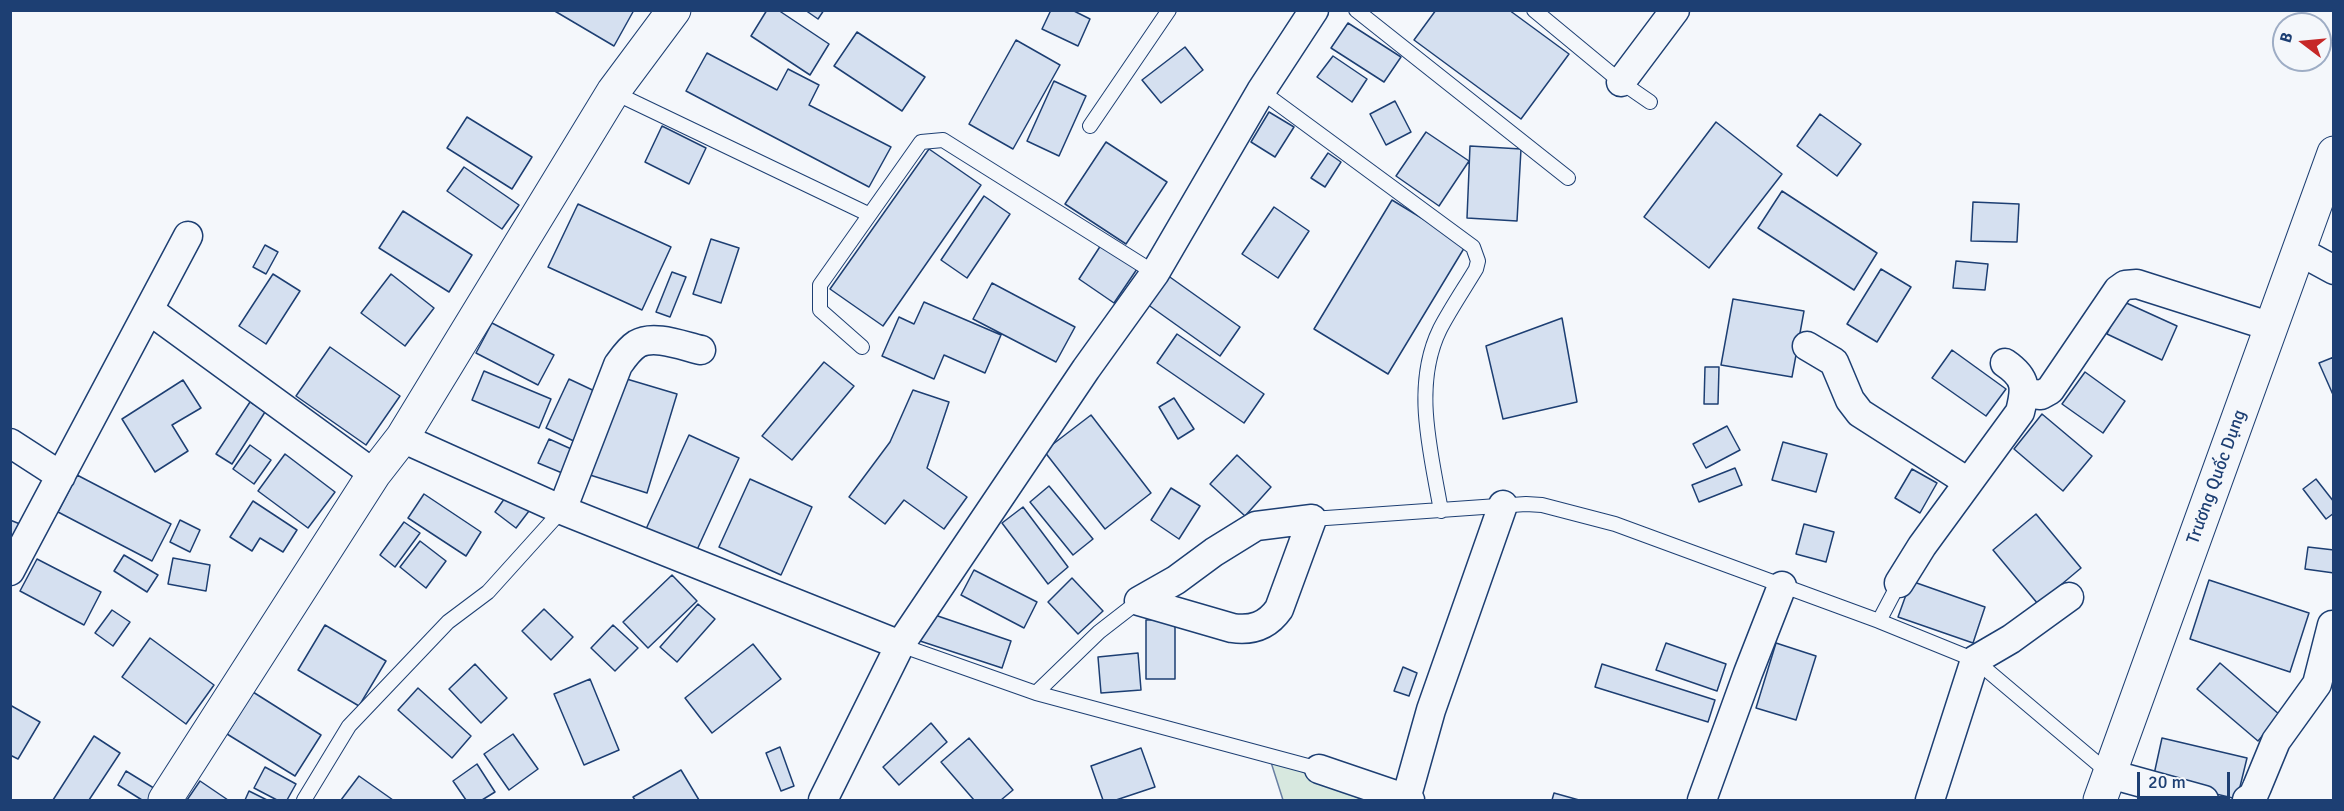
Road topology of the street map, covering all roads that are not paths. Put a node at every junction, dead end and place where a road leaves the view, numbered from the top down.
1 (674, 10) edge
2 (1169, 10) edge
3 (1314, 10) edge
4 (1356, 10) edge
5 (1534, 10) edge
6 (1674, 10) edge
7 (1621, 82) junction
8 (1261, 91) junction
9 (613, 92) junction
10 (1650, 102) dead end
11 (1090, 126) dead end
12 (2334, 153) edge
13 (1568, 177) dead end
14 (868, 214) junction
15 (188, 236) dead end
16 (2299, 251) junction
17 (2334, 270) edge
18 (1155, 273) junction
19 (148, 310) junction
20 (2272, 327) junction
21 (1807, 346) dead end
22 (862, 347) dead end
23 (701, 350) dead end
24 (2005, 363) dead end
25 (2025, 393) junction
26 (402, 438) junction
27 (10, 443) edge
28 (374, 474) junction
29 (61, 476) junction
30 (1968, 482) junction
31 (1503, 505) junction
32 (562, 510) junction
33 (1441, 511) junction
34 (1312, 519) junction
35 (10, 571) edge
36 (1899, 583) joint
37 (1782, 586) junction
38 (2069, 597) dead end
39 (1139, 602) junction
40 (1879, 621) junction
41 (2332, 625) dead end
42 (900, 645) junction
43 (1975, 660) junction
44 (1036, 693) junction
45 (1319, 769) joint
46 (2105, 787) edge
47 (1408, 800) edge
48 (165, 801) edge
49 (304, 801) edge
50 (822, 801) edge
51 (1701, 801) edge
52 (1930, 801) edge
53 (2204, 801) edge
54 (2247, 801) edge

1 - 9 street
2 - 11 lane
3 - 8 street
4 - 13 lane
5 - 7 lane
6 - 7 street
7 - 10 lane
8 - 18 street
8 - 33 lane
9 - 14 lane
9 - 26 street
12 - 16 street, Trương Quốc Dụng
14 - 18 lane
14 - 22 lane
15 - 19 street
16 - 17 street
16 - 20 street, Trương Quốc Dụng
18 - 42 street
19 - 28 street
19 - 29 street
20 - 25 street
20 - 46 street, Trương Quốc Dụng
21 - 30 street
23 - 32 street
24 - 25 street
25 - 30 street
26 - 28 street
26 - 32 street
27 - 29 street
28 - 48 street
29 - 35 street
30 - 36 street
31 - 33 lane
31 - 37 lane
31 - 47 street
32 - 42 street
32 - 49 lane
33 - 34 lane
34 - 39 street
34 - 39 street
36 - 40 lane
37 - 40 lane
37 - 51 street
38 - 43 street
39 - 44 lane
40 - 43 lane
41 - 54 street
42 - 44 lane
42 - 50 street
43 - 46 lane
43 - 52 street
44 - 45 lane
45 - 47 street
46 - 53 street

